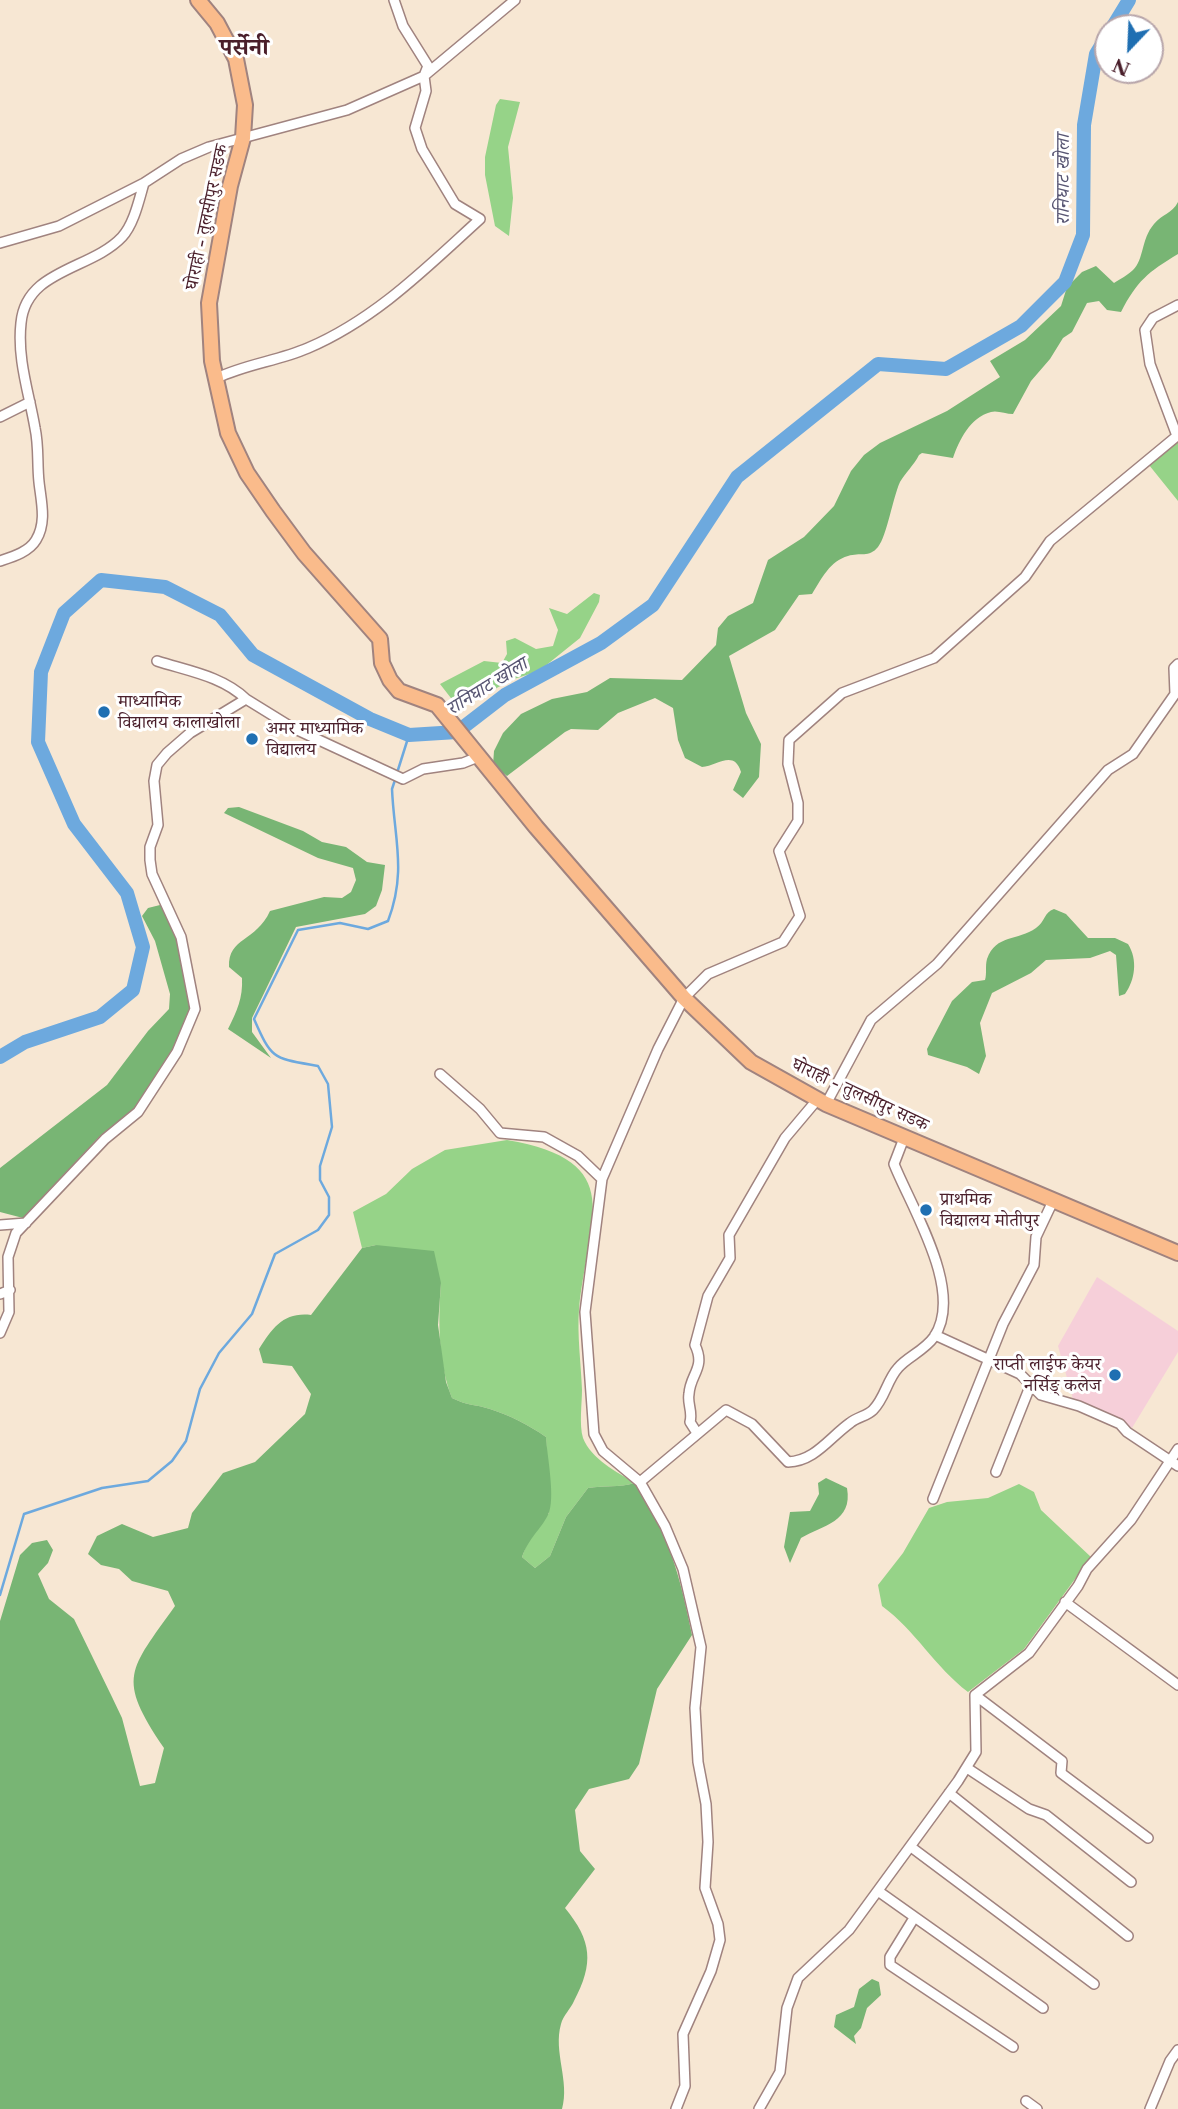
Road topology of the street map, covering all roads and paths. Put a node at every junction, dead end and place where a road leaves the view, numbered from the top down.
1 (198, 0) edge
2 (394, 0) edge
3 (515, 0) edge
4 (424, 76) junction
5 (243, 138) junction
6 (144, 183) junction
7 (0, 243) edge
8 (1178, 305) edge
9 (216, 377) junction
10 (30, 402) junction
11 (0, 416) edge
12 (0, 561) edge
13 (156, 661) dead end
14 (1178, 664) edge
15 (246, 699) junction
16 (478, 757) junction
17 (684, 998) junction
18 (440, 1074) dead end
19 (822, 1102) junction
20 (904, 1138) junction
21 (602, 1179) junction
22 (1053, 1200) junction
23 (26, 1223) junction
24 (0, 1225) edge
25 (1178, 1253) edge
26 (10, 1290) junction
27 (0, 1294) edge
28 (0, 1333) edge
29 (935, 1335) junction
30 (990, 1360) junction
31 (1031, 1384) junction
32 (697, 1433) junction
33 (1178, 1449) edge
34 (1175, 1463) edge
35 (996, 1472) dead end
36 (640, 1482) junction
37 (933, 1499) dead end
38 (1065, 1602) junction
39 (1178, 1685) edge
40 (975, 1695) junction
41 (967, 1768) junction
42 (949, 1793) junction
43 (1148, 1839) dead end
44 (911, 1847) junction
45 (1131, 1882) dead end
46 (878, 1891) junction
47 (914, 1918) junction
48 (1128, 1936) dead end
49 (1094, 1984) dead end
50 (1043, 2008) dead end
51 (1013, 2047) dead end
52 (1178, 2050) edge
53 (1026, 2101) dead end
54 (676, 2109) edge
55 (759, 2109) edge
56 (1037, 2109) edge
57 (1150, 2109) edge

1 - 5 main road, घोराही - तुलसीपुर सडक
2 - 4 street
3 - 4 street
4 - 5 street
4 - 9 street
5 - 6 street
5 - 9 main road, घोराही - तुलसीपुर सडक
6 - 7 street
6 - 10 street
8 - 17 street
9 - 16 main road, घोराही - तुलसीपुर सडक
10 - 11 street
10 - 12 street
13 - 15 street
14 - 19 street
15 - 16 street
15 - 23 street
16 - 17 main road, घोराही - तुलसीपुर सडक
17 - 19 main road, घोराही - तुलसीपुर सडक
17 - 21 street
18 - 21 street
19 - 20 main road, घोराही - तुलसीपुर सडक
19 - 32 street
20 - 22 main road, घोराही - तुलसीपुर सडक
20 - 29 street
21 - 36 street
22 - 25 main road, घोराही - तुलसीपुर सडक
22 - 30 street
23 - 24 street
23 - 26 street
26 - 27 street
26 - 28 street
29 - 30 street
29 - 32 street
30 - 31 street
30 - 37 street
31 - 34 street
31 - 35 street
32 - 36 street
33 - 34 street
34 - 38 street
36 - 54 street
38 - 39 street
38 - 40 street
40 - 41 street
40 - 43 street
41 - 42 street
41 - 45 street
42 - 44 street
42 - 48 street
44 - 46 street
44 - 49 street
46 - 47 street
46 - 55 street
47 - 50 street
47 - 51 street
52 - 57 street
53 - 56 street

